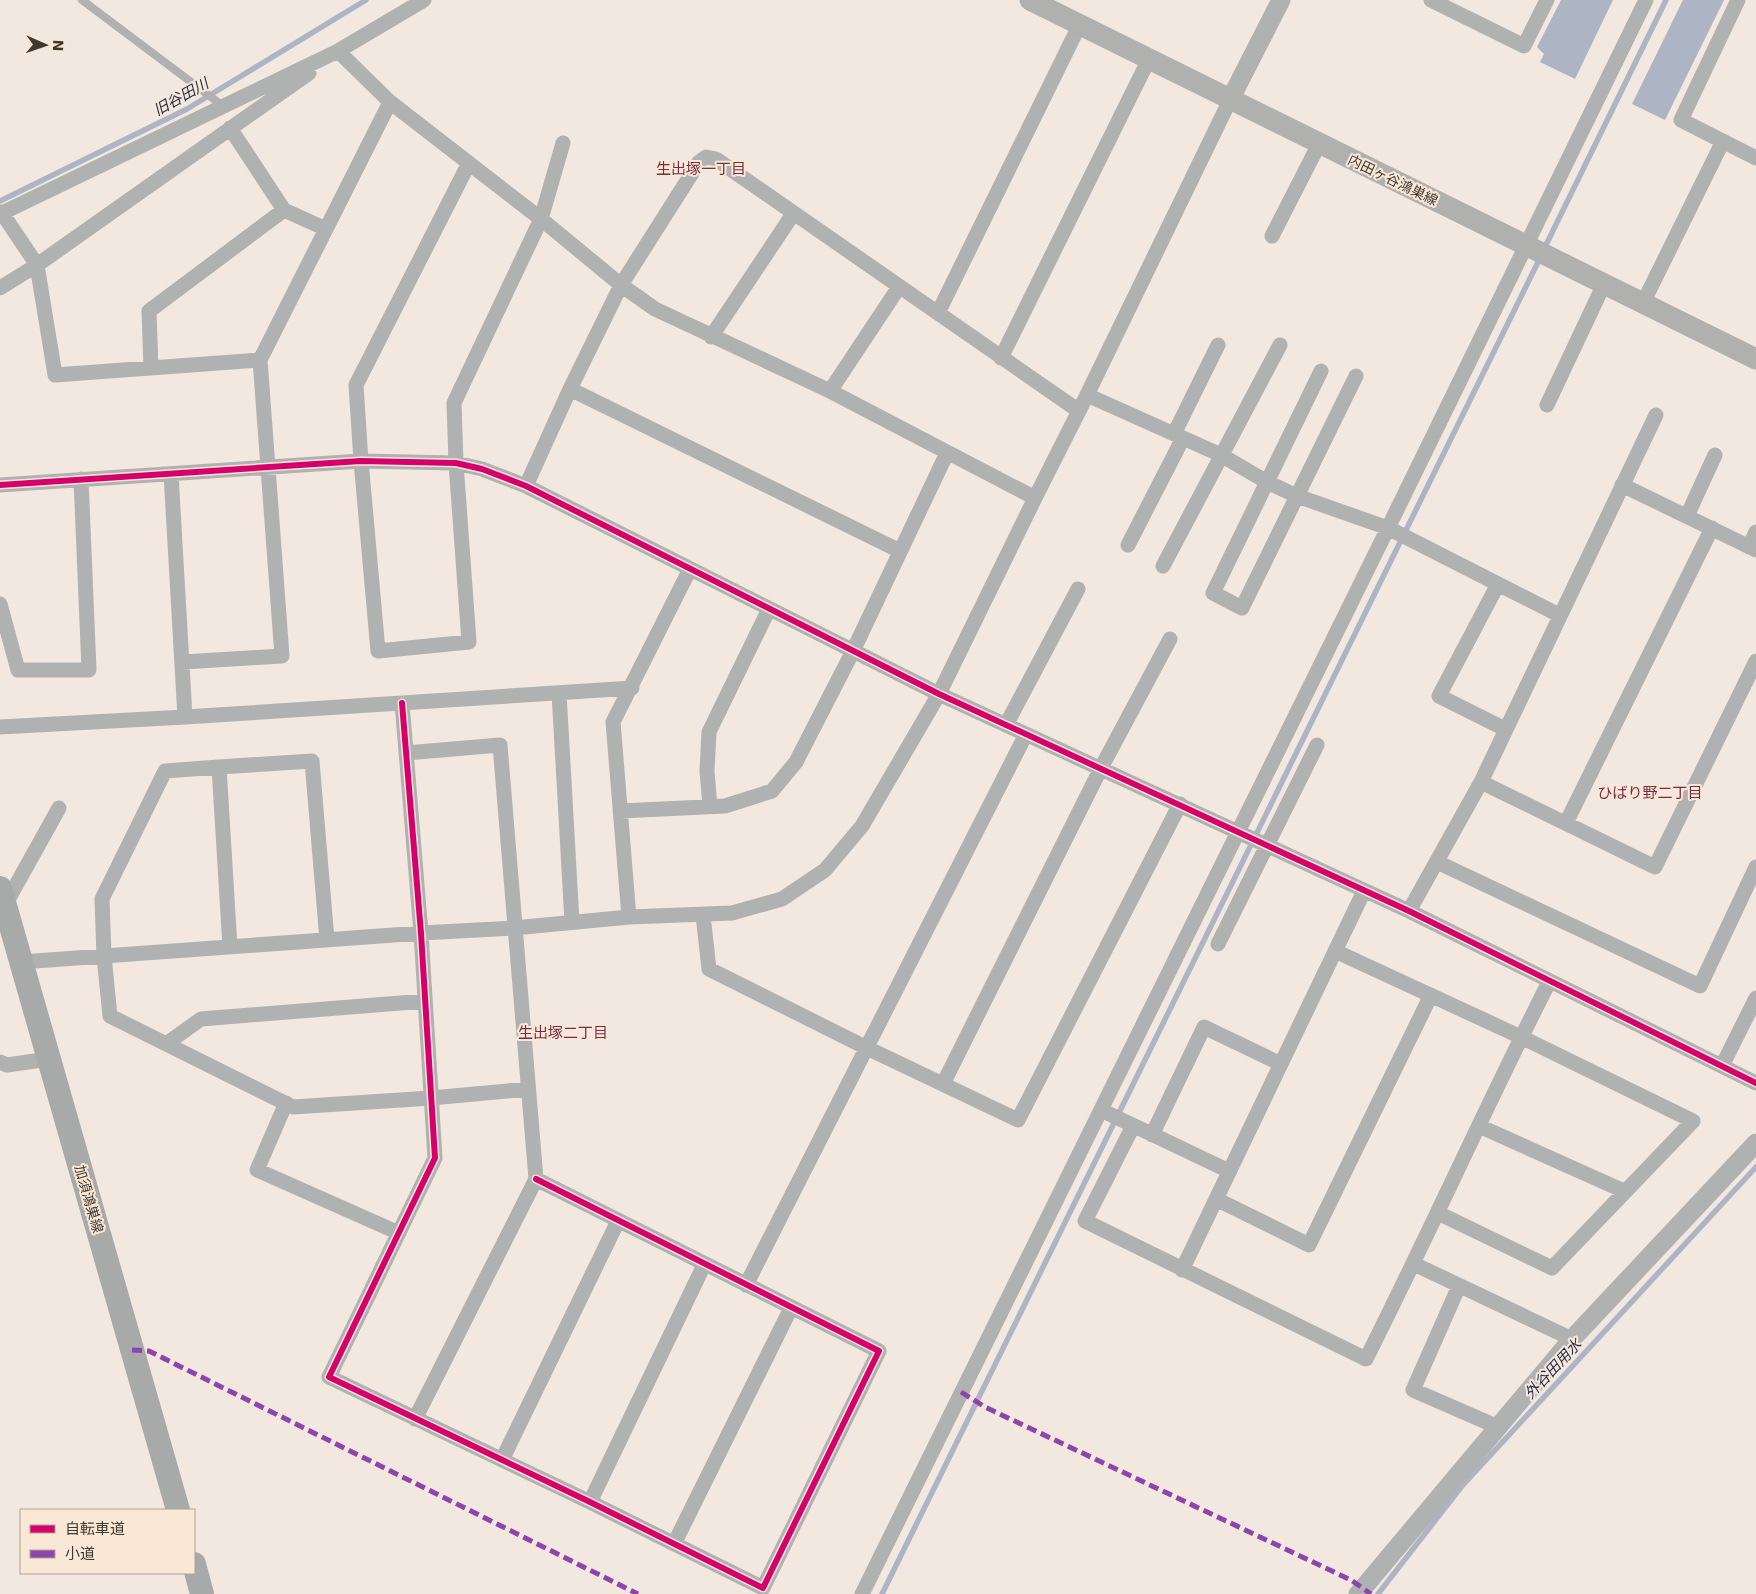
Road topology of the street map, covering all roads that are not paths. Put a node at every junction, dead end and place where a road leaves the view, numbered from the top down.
1 (82, 0) edge
2 (424, 0) edge
3 (1030, 0) edge
4 (1281, 0) edge
5 (1547, 0) edge
6 (1646, 0) edge
7 (1738, 0) edge
8 (1435, 1) edge
9 (1080, 24) junction
10 (338, 50) junction
11 (1149, 59) junction
12 (1230, 100) junction
13 (390, 102) junction
14 (224, 106) junction
15 (230, 128) junction
16 (1723, 141) junction
17 (563, 143) dead end
18 (1319, 144) junction
19 (1756, 158) edge
20 (469, 163) junction
21 (284, 210) junction
22 (1, 213) edge
23 (793, 214) junction
24 (540, 219) junction
25 (326, 229) junction
26 (1272, 236) dead end
27 (1526, 244) junction
28 (37, 265) junction
29 (1604, 284) junction
30 (621, 285) junction
31 (899, 287) junction
32 (0, 288) edge
33 (1643, 303) junction
34 (938, 314) junction
35 (711, 337) junction
36 (1218, 345) dead end
37 (1280, 345) dead end
38 (1001, 358) junction
39 (1756, 359) edge
40 (260, 360) junction
41 (151, 368) junction
42 (1321, 371) dead end
43 (1356, 376) dead end
44 (570, 389) junction
45 (830, 391) junction
46 (1087, 395) junction
47 (1547, 405) dead end
48 (1079, 411) junction
49 (1656, 415) dead end
50 (1178, 436) junction
51 (947, 453) junction
52 (1221, 455) junction
53 (1715, 455) dead end
54 (361, 461) junction
55 (456, 463) junction
56 (267, 466) junction
57 (171, 474) junction
58 (81, 479) junction
59 (1267, 482) junction
60 (0, 484) edge
61 (1622, 485) junction
62 (526, 486) junction
63 (1297, 496) junction
64 (1035, 498) junction
65 (1687, 516) junction
66 (1388, 528) junction
67 (1712, 528) junction
68 (1756, 532) edge
69 (1128, 545) dead end
70 (1752, 548) edge
71 (900, 551) junction
72 (1163, 566) dead end
73 (690, 569) junction
74 (1498, 584) junction
75 (1078, 589) dead end
76 (0, 604) edge
77 (770, 609) junction
78 (1559, 615) junction
79 (1170, 639) dead end
80 (853, 651) junction
81 (1756, 661) edge
82 (182, 662) junction
83 (632, 688) junction
84 (558, 693) junction
85 (939, 694) junction
86 (402, 703) junction
87 (185, 717) junction
88 (1006, 725) junction
89 (0, 727) edge
90 (1505, 729) junction
91 (1026, 734) junction
92 (1317, 745) dead end
93 (406, 753) junction
94 (219, 767) junction
95 (1101, 768) junction
96 (1481, 782) junction
97 (1180, 804) junction
98 (710, 807) junction
99 (58, 808) dead end
100 (620, 811) junction
101 (1566, 823) junction
102 (1237, 831) junction
103 (1268, 845) junction
104 (1437, 862) junction
105 (1756, 868) edge
106 (1364, 891) junction
107 (4, 909) edge
108 (1409, 911) junction
109 (703, 914) junction
110 (629, 917) junction
111 (572, 922) junction
112 (514, 928) junction
113 (421, 933) junction
114 (327, 940) junction
115 (1218, 944) dead end
116 (230, 947) junction
117 (1336, 950) junction
118 (104, 956) junction
119 (21, 962) junction
120 (1549, 982) junction
121 (1431, 995) junction
122 (1756, 998) edge
123 (425, 1001) junction
124 (1521, 1037) junction
125 (166, 1044) junction
126 (867, 1048) junction
127 (49, 1058) junction
128 (0, 1062) edge
129 (1281, 1064) junction
130 (1722, 1066) junction
131 (1756, 1083) edge
132 (942, 1084) junction
133 (528, 1089) junction
134 (431, 1098) junction
135 (286, 1104) junction
136 (1101, 1110) junction
137 (1132, 1126) junction
138 (1479, 1126) junction
139 (1152, 1135) junction
140 (1756, 1143) edge
141 (1229, 1171) junction
142 (536, 1180) junction
143 (1624, 1191) junction
144 (1216, 1199) junction
145 (1438, 1213) junction
146 (618, 1221) junction
147 (399, 1233) junction
148 (1414, 1264) junction
149 (704, 1265) junction
150 (1182, 1270) junction
151 (746, 1285) junction
152 (1459, 1286) junction
153 (791, 1308) junction
154 (1572, 1339) junction
155 (415, 1420) junction
156 (1498, 1427) junction
157 (502, 1460) junction
158 (590, 1502) junction
159 (178, 1509) edge
160 (674, 1544) junction
161 (195, 1568) edge
162 (202, 1594) edge
163 (862, 1594) edge
164 (1358, 1594) edge

1 - 14 lane
2 - 10 street
3 - 9 main road, 内田ヶ谷鴻巣線
4 - 12 street
5 - 8 street
6 - 27 street
7 - 16 street
9 - 11 main road, 内田ヶ谷鴻巣線
9 - 34 street
10 - 13 street
10 - 14 street
10 - 15 street
11 - 12 main road, 内田ヶ谷鴻巣線
11 - 38 street
12 - 18 main road, 内田ヶ谷鴻巣線
12 - 46 street
13 - 20 street
13 - 25 street
14 - 22 street
15 - 21 street
15 - 28 street
16 - 19 street
16 - 33 street
17 - 24 street
18 - 26 street
18 - 27 main road, 内田ヶ谷鴻巣線
20 - 24 street
20 - 54 street
21 - 25 street
21 - 41 street
22 - 28 street
23 - 30 street
23 - 31 street
23 - 35 street
24 - 30 street
24 - 55 street
25 - 40 street
27 - 29 main road, 内田ヶ谷鴻巣線
27 - 66 street
28 - 32 street
28 - 41 street
29 - 33 main road, 内田ヶ谷鴻巣線
29 - 47 street
30 - 35 street
30 - 44 street
31 - 34 street
31 - 45 street
33 - 39 main road, 内田ヶ谷鴻巣線
34 - 38 street
35 - 45 street
36 - 50 street
37 - 52 street
38 - 48 street
40 - 41 street
40 - 56 street
42 - 59 street
43 - 63 street
44 - 62 street
44 - 71 street
45 - 51 street
46 - 48 street
46 - 50 street
48 - 64 street
49 - 61 street
50 - 52 street
50 - 69 street
51 - 64 street
51 - 71 street
52 - 59 street
52 - 72 street
53 - 65 street
54 - 55 street
54 - 55 street
54 - 56 street
55 - 62 street
56 - 57 street
56 - 82 street
57 - 58 street
57 - 82 street
58 - 60 street
58 - 76 street
59 - 63 street
59 - 63 street
61 - 65 street
61 - 78 street
62 - 73 street
63 - 66 street
64 - 85 street
65 - 67 street
66 - 74 street
66 - 102 street
67 - 70 street
67 - 101 street
68 - 70 street
71 - 80 street
73 - 77 street
73 - 83 street
74 - 78 street
74 - 90 street
75 - 88 street
77 - 80 street
77 - 98 street
78 - 90 street
79 - 95 street
80 - 85 street
80 - 98 street
81 - 101 street
82 - 87 street
83 - 84 street
83 - 100 street
84 - 86 street
84 - 111 street
85 - 88 street
85 - 109 street
86 - 87 street
86 - 93 street
87 - 89 street
88 - 91 street
90 - 96 street
91 - 95 street
91 - 126 street
92 - 103 street
93 - 112 street
93 - 113 street
94 - 114 street
94 - 116 street
94 - 118 street
95 - 97 street
95 - 132 street
96 - 101 street
96 - 104 street
97 - 102 street
97 - 132 street
98 - 100 street
99 - 107 street
100 - 110 street
102 - 103 street
102 - 136 street
103 - 106 street
103 - 115 street
104 - 105 street
104 - 108 street
106 - 108 street
106 - 117 street
107 - 119 main road, 加須鴻巣線
108 - 120 street
109 - 110 street
109 - 126 street
110 - 111 street
111 - 112 street
112 - 113 street
112 - 133 street
113 - 114 street
113 - 123 street
114 - 116 street
116 - 118 street
117 - 121 street
117 - 129 street
118 - 119 street
118 - 125 street
119 - 127 main road, 加須鴻巣線
120 - 124 street
120 - 130 street
121 - 124 street
121 - 144 street
122 - 130 street
123 - 125 street
123 - 134 street
124 - 138 street
124 - 143 street
125 - 135 street
126 - 132 street
126 - 151 street
127 - 128 street
127 - 159 main road, 加須鴻巣線
129 - 139 street
129 - 141 street
130 - 131 street
133 - 134 street
133 - 142 street
134 - 135 street
134 - 147 street
135 - 147 street
136 - 137 street
136 - 163 street
137 - 139 street
137 - 150 street
138 - 143 street
138 - 145 street
139 - 141 street
140 - 154 street
141 - 144 street
142 - 146 street
142 - 155 street
143 - 145 street
144 - 150 street
145 - 148 street
146 - 149 street
146 - 157 street
147 - 155 street
148 - 150 street
148 - 152 street
149 - 151 street
149 - 158 street
151 - 153 street
152 - 154 street
152 - 156 street
153 - 160 street
153 - 160 street
154 - 156 street
155 - 157 street
156 - 164 street
157 - 158 street
158 - 160 street
161 - 162 main road

